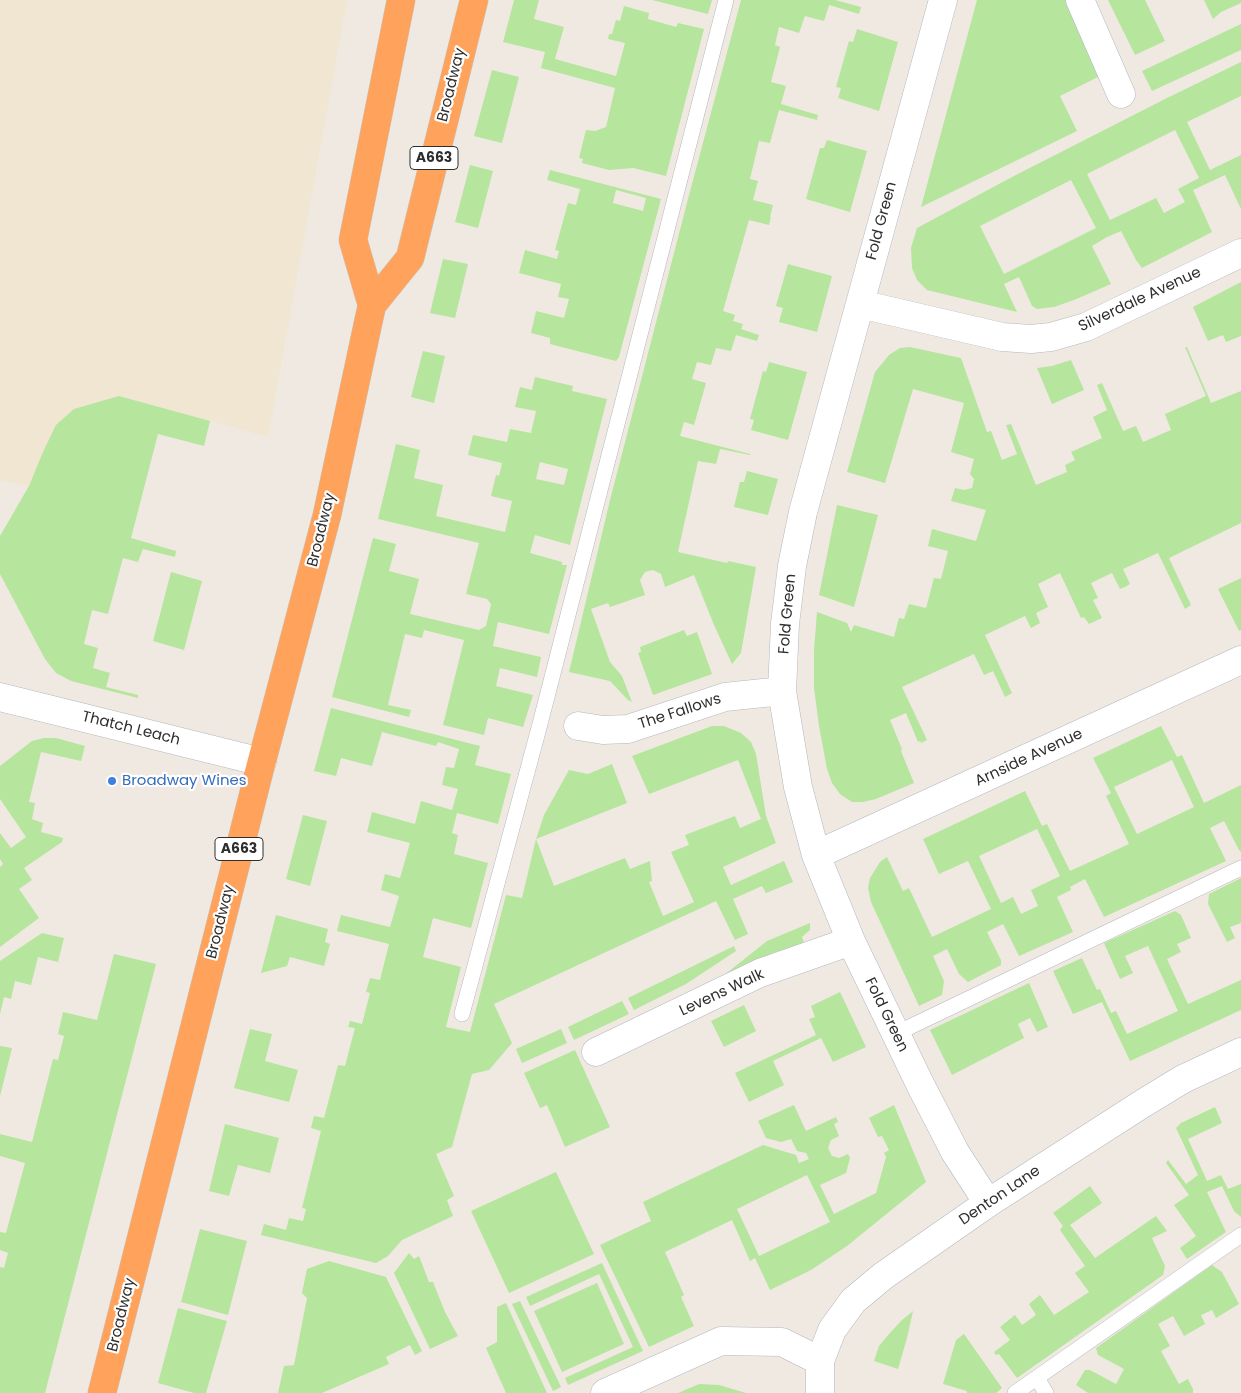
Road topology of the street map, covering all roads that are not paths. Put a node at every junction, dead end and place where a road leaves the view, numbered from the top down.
1 (401, 0) edge
2 (474, 0) edge
3 (726, 0) edge
4 (943, 0) edge
5 (1080, 0) edge
6 (1121, 94) dead end
7 (1241, 253) edge
8 (860, 304) junction
9 (372, 305) junction
10 (1241, 660) edge
11 (0, 690) edge
12 (782, 692) junction
13 (0, 697) edge
14 (578, 726) dead end
15 (262, 762) junction
16 (816, 856) junction
17 (1241, 868) edge
18 (851, 941) junction
19 (462, 1014) dead end
20 (895, 1034) junction
21 (596, 1052) dead end
22 (1241, 1052) edge
23 (988, 1203) junction
24 (1241, 1235) edge
25 (820, 1361) junction
26 (1037, 1378) junction
27 (617, 1390) edge
28 (102, 1393) edge
29 (820, 1393) edge
30 (1015, 1393) edge
31 (1046, 1393) edge

1 - 9 highway, Broadway / A663
2 - 9 highway, Broadway / A663
3 - 19 lane
4 - 8 street, Fold Green
5 - 6 street
7 - 8 street, Silverdale Avenue
8 - 12 street, Fold Green
9 - 15 highway, Broadway / A663
10 - 16 street, Arnside Avenue
11 - 13 street, Thatch Leach
12 - 14 street, The Fallows
12 - 16 street, Fold Green
13 - 15 street, Thatch Leach
15 - 28 highway, Broadway / A663
16 - 18 street, Fold Green
17 - 20 lane
18 - 20 street, Fold Green
18 - 21 street, Levens Walk
20 - 23 street, Fold Green
22 - 23 street, Denton Lane
23 - 25 street, Denton Lane
24 - 26 lane
25 - 27 street
25 - 29 street, Denton Lane
26 - 30 lane
26 - 31 lane

